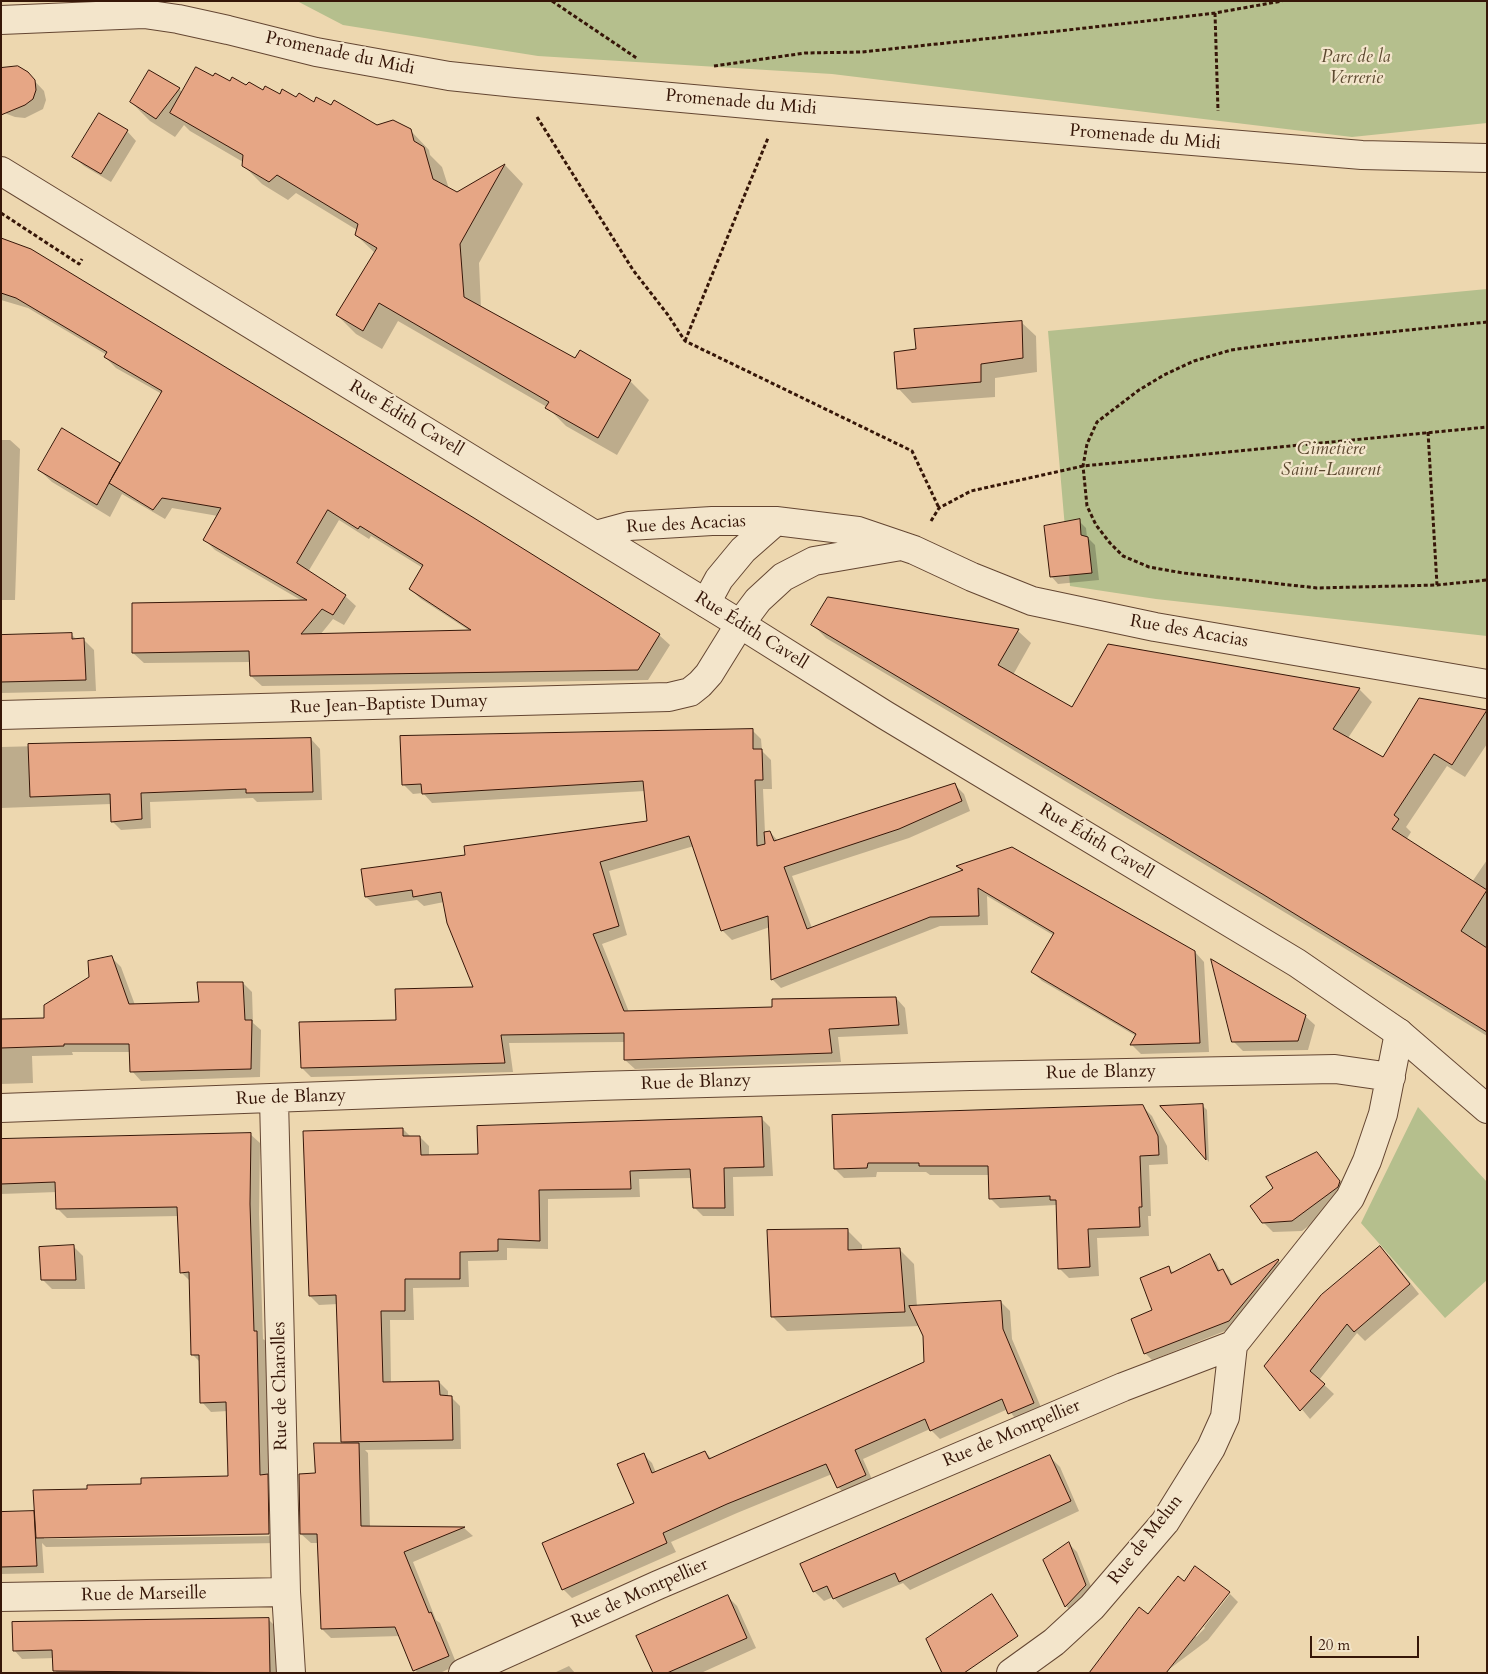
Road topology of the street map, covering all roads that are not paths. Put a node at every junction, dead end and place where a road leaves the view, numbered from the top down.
1 (1, 20) edge
2 (1487, 158) edge
3 (1, 171) edge
4 (776, 522) junction
5 (596, 535) junction
6 (907, 548) junction
7 (706, 603) junction
8 (740, 624) junction
9 (1487, 684) edge
10 (1, 715) edge
11 (1399, 1033) junction
12 (1391, 1077) junction
13 (274, 1099) junction
14 (1, 1108) edge
15 (1487, 1109) edge
16 (1233, 1345) junction
17 (286, 1592) junction
18 (1, 1597) edge
19 (291, 1673) edge
20 (463, 1673) edge
21 (1011, 1673) edge

1 - 2 street, Promenade du Midi
3 - 5 street, Rue Édith Cavell
4 - 5 street, Rue des Acacias
4 - 6 street, Rue des Acacias
4 - 7 street, Rue des Acacias
5 - 7 street, Rue Édith Cavell
6 - 8 street
6 - 9 street, Rue des Acacias
7 - 8 street, Rue Édith Cavell
8 - 10 street, Rue Jean-Baptiste Dumay
8 - 11 street, Rue Édith Cavell
11 - 12 street
11 - 15 street, Rue Édith Cavell
12 - 13 street, Rue de Blanzy
12 - 16 street
13 - 14 street, Rue de Blanzy
13 - 17 street, Rue de Charolles
16 - 20 street, Rue de Montpellier
16 - 21 street, Rue de Melun
17 - 18 street, Rue de Marseille
17 - 19 street, Rue de Charolles

